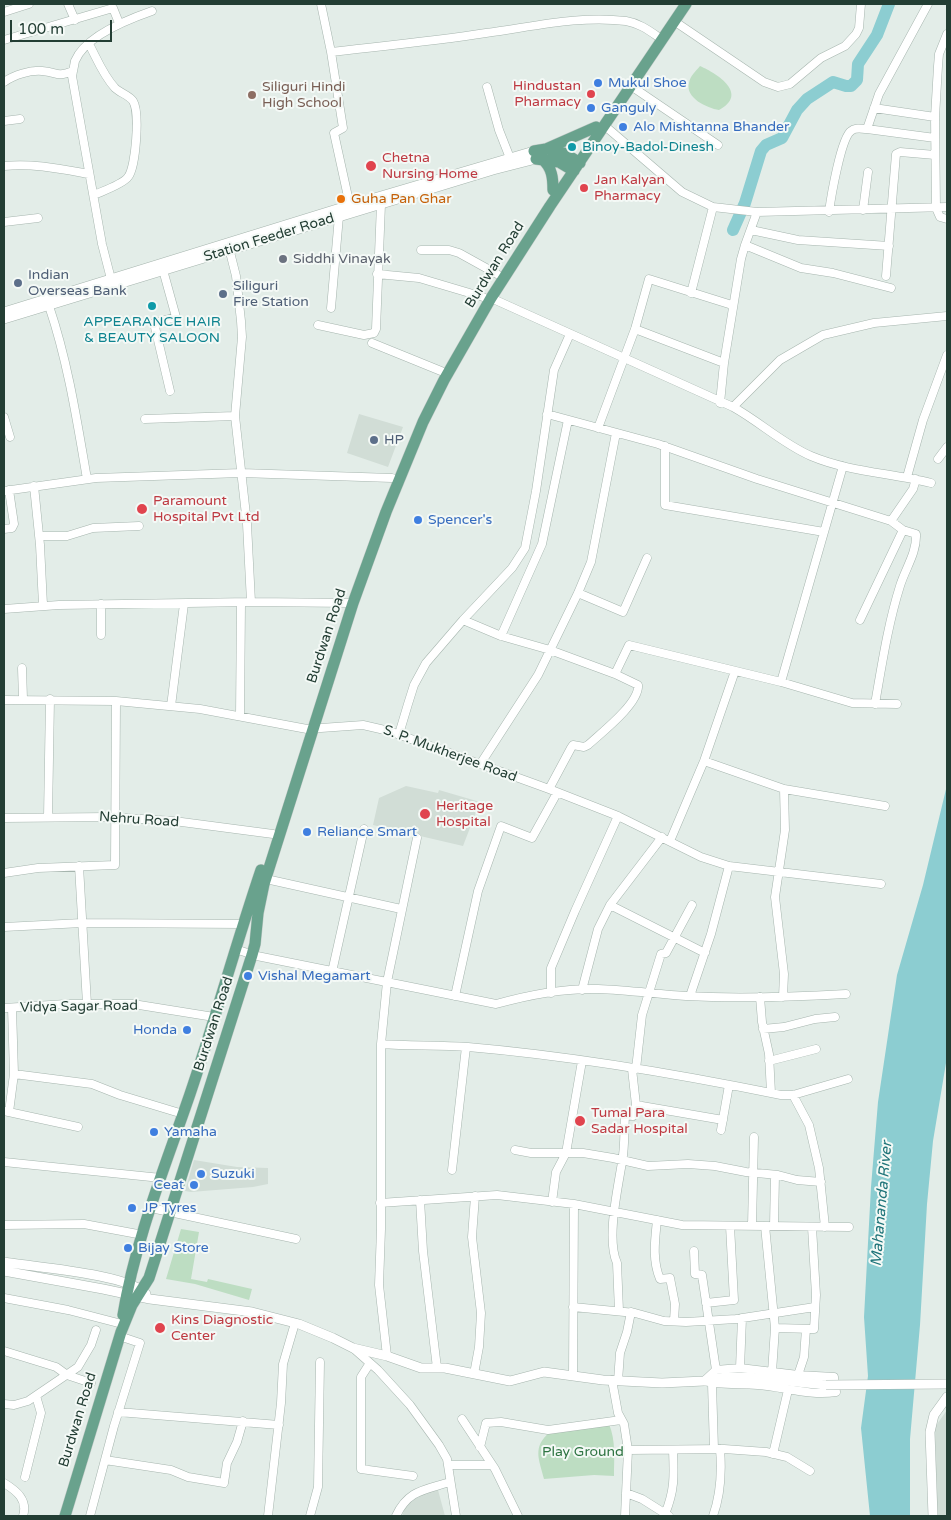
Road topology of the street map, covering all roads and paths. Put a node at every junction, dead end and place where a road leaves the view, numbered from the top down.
1 (29, 4) edge
2 (68, 4) edge
3 (321, 4) edge
4 (678, 4) edge
5 (686, 4) edge
6 (861, 4) edge
7 (928, 4) edge
8 (152, 11) dead end
9 (4, 12) edge
10 (75, 20) junction
11 (674, 21) junction
12 (120, 23) junction
13 (947, 34) edge
14 (659, 37) junction
15 (4, 40) edge
16 (89, 44) junction
17 (331, 52) junction
18 (645, 58) junction
19 (938, 66) junction
20 (947, 66) edge
21 (73, 71) junction
22 (4, 82) edge
23 (631, 86) junction
24 (487, 87) dead end
25 (874, 108) junction
26 (935, 118) junction
27 (20, 119) dead end
28 (4, 121) edge
29 (601, 127) junction
30 (866, 129) junction
31 (935, 138) junction
32 (718, 145) dead end
33 (540, 155) junction
34 (935, 155) junction
35 (510, 158) junction
36 (574, 165) junction
37 (4, 166) edge
38 (868, 172) dead end
39 (89, 174) junction
40 (553, 190) junction
41 (94, 195) junction
42 (381, 204) junction
43 (350, 206) junction
44 (713, 207) junction
45 (947, 207) edge
46 (936, 208) junction
47 (892, 209) junction
48 (863, 210) junction
49 (757, 212) junction
50 (828, 212) junction
51 (339, 216) junction
52 (38, 218) dead end
53 (947, 219) edge
54 (4, 222) edge
55 (751, 230) junction
56 (745, 245) junction
57 (229, 246) junction
58 (889, 246) junction
59 (421, 250) dead end
60 (163, 270) junction
61 (377, 274) junction
62 (498, 274) junction
63 (886, 276) dead end
64 (111, 279) junction
65 (891, 288) dead end
66 (691, 293) junction
67 (487, 298) junction
68 (732, 305) junction
69 (49, 306) junction
70 (330, 308) dead end
71 (4, 312) edge
72 (947, 316) edge
73 (4, 319) edge
74 (318, 325) dead end
75 (635, 329) junction
76 (570, 334) junction
77 (372, 343) dead end
78 (947, 356) edge
79 (624, 358) junction
80 (724, 363) junction
81 (441, 371) junction
82 (170, 390) dead end
83 (720, 403) junction
84 (734, 407) junction
85 (547, 414) junction
86 (235, 416) junction
87 (4, 417) edge
88 (146, 419) dead end
89 (568, 420) junction
90 (598, 428) junction
91 (616, 432) junction
92 (10, 437) dead end
93 (665, 446) junction
94 (947, 447) edge
95 (938, 459) dead end
96 (843, 466) junction
97 (241, 473) junction
98 (906, 477) junction
99 (392, 478) junction
100 (87, 479) junction
101 (916, 479) junction
102 (931, 483) dead end
103 (34, 486) junction
104 (7, 490) edge
105 (832, 502) junction
106 (891, 520) junction
107 (139, 526) dead end
108 (4, 529) edge
109 (903, 530) junction
110 (824, 532) junction
111 (39, 536) junction
112 (647, 558) dead end
113 (578, 594) junction
114 (251, 602) junction
115 (241, 603) junction
116 (350, 603) junction
117 (101, 604) junction
118 (184, 604) junction
119 (43, 605) junction
120 (4, 609) edge
121 (463, 620) junction
122 (860, 620) dead end
123 (101, 635) dead end
124 (501, 636) junction
125 (550, 650) junction
126 (22, 668) dead end
127 (735, 671) junction
128 (615, 674) junction
129 (781, 682) junction
130 (23, 699) junction
131 (50, 699) junction
132 (4, 700) edge
133 (116, 701) junction
134 (875, 704) junction
135 (897, 704) dead end
136 (171, 706) junction
137 (240, 716) junction
138 (310, 729) junction
139 (399, 734) junction
140 (704, 761) junction
141 (481, 763) junction
142 (784, 789) junction
143 (553, 791) junction
144 (885, 806) dead end
145 (618, 816) junction
146 (48, 817) junction
147 (4, 818) edge
148 (115, 818) junction
149 (364, 829) dead end
150 (276, 835) junction
151 (662, 837) junction
152 (416, 838) dead end
153 (670, 842) junction
154 (78, 866) junction
155 (729, 866) junction
156 (4, 873) edge
157 (779, 873) junction
158 (266, 879) junction
159 (881, 884) dead end
160 (348, 897) junction
161 (610, 905) junction
162 (692, 905) dead end
163 (401, 909) junction
164 (82, 923) junction
165 (244, 924) junction
166 (4, 928) edge
167 (674, 938) junction
168 (236, 948) junction
169 (705, 953) junction
170 (252, 955) junction
171 (332, 972) junction
172 (387, 982) junction
173 (582, 990) junction
174 (551, 993) junction
175 (648, 993) junction
176 (846, 994) dead end
177 (455, 996) junction
178 (690, 996) junction
179 (760, 997) junction
180 (783, 997) junction
181 (87, 1004) junction
182 (8, 1008) edge
183 (214, 1017) junction
184 (835, 1017) dead end
185 (763, 1029) junction
186 (4, 1044) edge
187 (13, 1044) junction
188 (381, 1044) junction
189 (466, 1047) junction
190 (816, 1049) dead end
191 (582, 1061) junction
192 (769, 1061) junction
193 (634, 1069) junction
194 (14, 1074) junction
195 (848, 1079) dead end
196 (729, 1085) junction
197 (771, 1093) junction
198 (793, 1094) junction
199 (636, 1105) junction
200 (7, 1112) edge
201 (183, 1114) junction
202 (722, 1120) junction
203 (78, 1127) dead end
204 (721, 1130) dead end
205 (754, 1137) dead end
206 (516, 1150) dead end
207 (566, 1153) junction
208 (623, 1160) junction
209 (4, 1162) edge
210 (452, 1170) dead end
211 (752, 1172) junction
212 (774, 1175) junction
213 (162, 1178) junction
214 (821, 1182) junction
215 (475, 1196) junction
216 (420, 1200) junction
217 (380, 1202) junction
218 (552, 1202) junction
219 (574, 1204) junction
220 (151, 1208) junction
221 (614, 1212) junction
222 (170, 1213) junction
223 (656, 1220) junction
224 (4, 1225) edge
225 (730, 1226) junction
226 (752, 1226) junction
227 (765, 1226) junction
228 (774, 1226) junction
229 (812, 1227) junction
230 (825, 1227) junction
231 (848, 1227) dead end
232 (143, 1235) junction
233 (296, 1239) dead end
234 (694, 1251) dead end
235 (4, 1262) edge
236 (4, 1271) edge
237 (134, 1291) junction
238 (4, 1298) edge
239 (706, 1303) junction
240 (573, 1306) junction
241 (815, 1307) junction
242 (618, 1311) junction
243 (631, 1312) junction
244 (773, 1314) junction
245 (742, 1318) junction
246 (709, 1320) junction
247 (674, 1321) junction
248 (295, 1322) junction
249 (775, 1328) junction
250 (806, 1329) junction
251 (96, 1330) dead end
252 (121, 1331) junction
253 (354, 1348) junction
254 (4, 1351) edge
255 (387, 1356) junction
256 (320, 1362) dead end
257 (370, 1363) junction
258 (437, 1368) junction
259 (740, 1368) junction
260 (716, 1370) junction
261 (772, 1372) junction
262 (474, 1374) junction
263 (68, 1375) junction
264 (798, 1375) junction
265 (572, 1376) junction
266 (615, 1381) junction
267 (708, 1382) junction
268 (91, 1383) dead end
269 (947, 1384) edge
270 (788, 1390) junction
271 (36, 1396) junction
272 (947, 1397) edge
273 (4, 1404) edge
274 (118, 1412) junction
275 (462, 1419) dead end
276 (621, 1420) junction
277 (243, 1421) junction
278 (278, 1425) junction
279 (480, 1447) junction
280 (717, 1449) junction
281 (628, 1450) junction
282 (673, 1450) junction
283 (773, 1454) junction
284 (105, 1460) junction
285 (492, 1464) junction
286 (448, 1465) junction
287 (810, 1470) dead end
288 (25, 1476) dead end
289 (413, 1476) dead end
290 (450, 1482) junction
291 (4, 1483) edge
292 (626, 1493) junction
293 (667, 1515) edge
294 (23, 1516) edge
295 (65, 1516) edge
296 (90, 1516) edge
297 (268, 1516) edge
298 (310, 1516) edge
299 (396, 1516) edge
300 (456, 1516) edge
301 (518, 1516) edge
302 (625, 1516) edge
303 (713, 1516) edge
304 (934, 1516) edge

1 - 9 street
2 - 10 street
3 - 17 street
4 - 14 main road, Burdwan Road
5 - 11 main road, Burdwan Road
6 - 11 street
7 - 25 street
8 - 12 street
10 - 12 street
10 - 15 street
11 - 14 main road, Burdwan Road
12 - 16 street
13 - 19 street
14 - 17 street
14 - 18 main road, Burdwan Road
16 - 21 street
16 - 41 street
17 - 43 street
18 - 23 main road, Burdwan Road
18 - 29 main road, Burdwan Road
19 - 20 street
19 - 26 street
21 - 22 street
21 - 39 street
23 - 29 main road, Burdwan Road
23 - 32 street
24 - 35 street
25 - 26 street
25 - 30 street
26 - 31 street
27 - 28 street
29 - 33 main road
29 - 36 main road, Burdwan Road
29 - 44 street
30 - 31 street
30 - 50 street
31 - 34 street
33 - 35 street, Station Feeder Road
33 - 36 main road
33 - 40 main road
33 - 42 street, Station Feeder Road
34 - 46 street
34 - 47 street
35 - 43 street, Station Feeder Road
36 - 40 main road, Burdwan Road
36 - 67 main road, Burdwan Road
37 - 39 street
38 - 48 street
39 - 41 street
40 - 62 main road, Burdwan Road
41 - 64 street
42 - 51 street, Station Feeder Road
42 - 61 street
43 - 57 street, Station Feeder Road
44 - 49 street
44 - 66 street
45 - 46 street
46 - 47 street
46 - 53 street
47 - 48 street
47 - 58 street
48 - 50 street
49 - 50 street
49 - 55 street
51 - 57 street, Station Feeder Road
51 - 70 street
52 - 54 street
55 - 56 street
55 - 58 street
56 - 65 street
56 - 68 street
57 - 60 street, Station Feeder Road
57 - 64 street, Station Feeder Road
57 - 86 street
58 - 63 street
59 - 62 street
60 - 69 street, Station Feeder Road
60 - 82 street
61 - 67 street
61 - 74 street
62 - 67 main road, Burdwan Road
64 - 71 street, Station Feeder Road
66 - 68 street
66 - 75 street
67 - 76 street
67 - 81 main road, Burdwan Road
67 - 116 main road, Burdwan Road
68 - 80 street
69 - 73 street, Station Feeder Road
69 - 100 street
72 - 84 street
75 - 79 street
75 - 80 street
76 - 79 street
76 - 85 street
77 - 81 street
78 - 98 street
79 - 83 street
79 - 90 street
80 - 83 street
81 - 99 main road, Burdwan Road
83 - 84 street
84 - 96 street
85 - 89 street
85 - 121 street
86 - 88 street
86 - 97 street
87 - 92 street
89 - 90 street
89 - 124 street
90 - 91 street
91 - 93 street
91 - 113 street
93 - 105 street
93 - 110 street
94 - 95 street
96 - 98 street
96 - 105 street
97 - 99 street
97 - 100 street
97 - 114 street
98 - 101 street
99 - 116 main road, Burdwan Road
100 - 103 street
101 - 102 street
101 - 106 street
103 - 104 street
103 - 111 street
104 - 108 street
105 - 106 street
105 - 110 street
106 - 109 street
107 - 111 street
109 - 122 street
109 - 134 street
110 - 129 street
111 - 119 street
112 - 113 street
113 - 125 street
114 - 115 street
114 - 116 street
115 - 118 street
115 - 137 street
116 - 138 main road, Burdwan Road
117 - 118 street
117 - 119 street
117 - 123 street
118 - 136 street
119 - 120 street
121 - 124 street
121 - 139 street
124 - 125 street
125 - 128 street
125 - 141 street
126 - 130 street
127 - 128 street
127 - 129 street
127 - 140 street
128 - 143 street
129 - 134 street
130 - 131 street, S. P. Mukherjee Road
130 - 132 street, S. P. Mukherjee Road
131 - 133 street, S. P. Mukherjee Road
131 - 146 street
133 - 136 street, S. P. Mukherjee Road
133 - 148 street
134 - 135 street
136 - 137 street, S. P. Mukherjee Road
137 - 138 street, S. P. Mukherjee Road
138 - 139 street, S. P. Mukherjee Road
138 - 150 main road, Burdwan Road
139 - 141 street, S. P. Mukherjee Road
140 - 142 street
140 - 153 street
141 - 143 street, S. P. Mukherjee Road
142 - 144 street
142 - 157 street
143 - 145 street, S. P. Mukherjee Road
143 - 177 street
145 - 151 street, S. P. Mukherjee Road
145 - 174 street
146 - 147 street, Nehru Road
146 - 148 street, Nehru Road
148 - 150 street, Nehru Road
148 - 154 street
149 - 160 street
150 - 158 main road, Burdwan Road
150 - 165 main road, Burdwan Road
151 - 153 street, S. P. Mukherjee Road
151 - 161 street
152 - 163 street
153 - 155 street, S. P. Mukherjee Road
154 - 156 street
154 - 164 street
155 - 157 street, S. P. Mukherjee Road
155 - 169 street
157 - 159 street, S. P. Mukherjee Road
157 - 180 street
158 - 160 street
158 - 170 main road, Burdwan Road
160 - 163 street
160 - 171 street
161 - 167 street
161 - 173 street
162 - 167 street
163 - 172 street
164 - 165 street
164 - 166 street
164 - 181 street
165 - 168 main road, Burdwan Road
167 - 169 street
167 - 175 street
168 - 170 street
168 - 183 main road, Burdwan Road
169 - 178 street
170 - 171 street
170 - 222 main road, Burdwan Road
171 - 172 street
172 - 177 street
172 - 188 street
173 - 174 street
173 - 175 street
174 - 177 street
175 - 178 street
175 - 193 street
176 - 180 street
178 - 179 street
179 - 180 street
179 - 185 street
181 - 182 street, Vidya Sagar Road
181 - 183 street, Vidya Sagar Road
182 - 187 street
183 - 201 main road, Burdwan Road
184 - 185 street
185 - 192 street
186 - 187 street
187 - 194 street
188 - 189 street
188 - 217 street
189 - 191 street
189 - 210 street
190 - 192 street
191 - 193 street
191 - 207 street
192 - 197 street
193 - 196 street
193 - 199 street
194 - 200 street
194 - 201 street
195 - 198 street
196 - 197 street
196 - 202 street
197 - 198 street
198 - 214 street
199 - 202 street
199 - 208 street
200 - 203 street
201 - 213 main road, Burdwan Road
202 - 204 street
205 - 211 street
206 - 207 street
207 - 208 street
207 - 218 street
208 - 211 street
208 - 221 street
209 - 213 street
211 - 212 street
211 - 226 street
212 - 214 street
212 - 228 street
213 - 220 main road, Burdwan Road
214 - 230 street
215 - 216 street
215 - 218 street
215 - 262 street
216 - 217 street
216 - 258 street
217 - 255 street
218 - 219 street
219 - 221 street
219 - 240 street
220 - 222 street
220 - 232 main road, Burdwan Road
221 - 223 street
221 - 242 street
222 - 233 street
222 - 237 main road, Burdwan Road
223 - 225 street
223 - 247 street
224 - 232 street
225 - 226 street
225 - 239 street
226 - 227 street
227 - 228 street
227 - 244 street
228 - 229 street
229 - 230 street
229 - 241 street
230 - 231 street
232 - 237 main road, Burdwan Road
234 - 239 street
235 - 237 street
236 - 237 street
237 - 248 street
237 - 252 main road, Burdwan Road
238 - 252 street
239 - 246 street
240 - 242 street
240 - 265 street
241 - 244 street
241 - 250 street
242 - 243 street
243 - 247 street
243 - 266 street
244 - 245 street
244 - 249 street
245 - 246 street
245 - 259 street
246 - 247 street
246 - 260 street
248 - 253 street
248 - 278 street
249 - 250 street
249 - 261 street
250 - 264 street
251 - 263 street
252 - 274 street
252 - 295 main road, Burdwan Road
253 - 255 street
253 - 257 street
254 - 263 street
255 - 258 street
256 - 298 street
257 - 286 street
257 - 289 street
258 - 262 street
259 - 260 street
259 - 261 street
260 - 267 street
261 - 264 street
262 - 265 street
263 - 268 street
263 - 271 street
264 - 270 street
265 - 266 street
266 - 267 street
266 - 276 street
267 - 269 street, bridge
267 - 270 street
267 - 280 street
270 - 283 street
271 - 273 street
271 - 288 street
272 - 304 street
274 - 277 street
274 - 284 street
275 - 279 street
276 - 279 street
276 - 281 street
277 - 278 street
277 - 284 street
278 - 297 street
279 - 285 street
280 - 282 street
280 - 283 street
280 - 303 street
281 - 282 street
281 - 292 street
282 - 293 street
283 - 287 street
284 - 296 street
285 - 286 street
285 - 301 street
286 - 290 street
290 - 299 street
290 - 300 street
291 - 294 street
292 - 293 street
292 - 302 street

